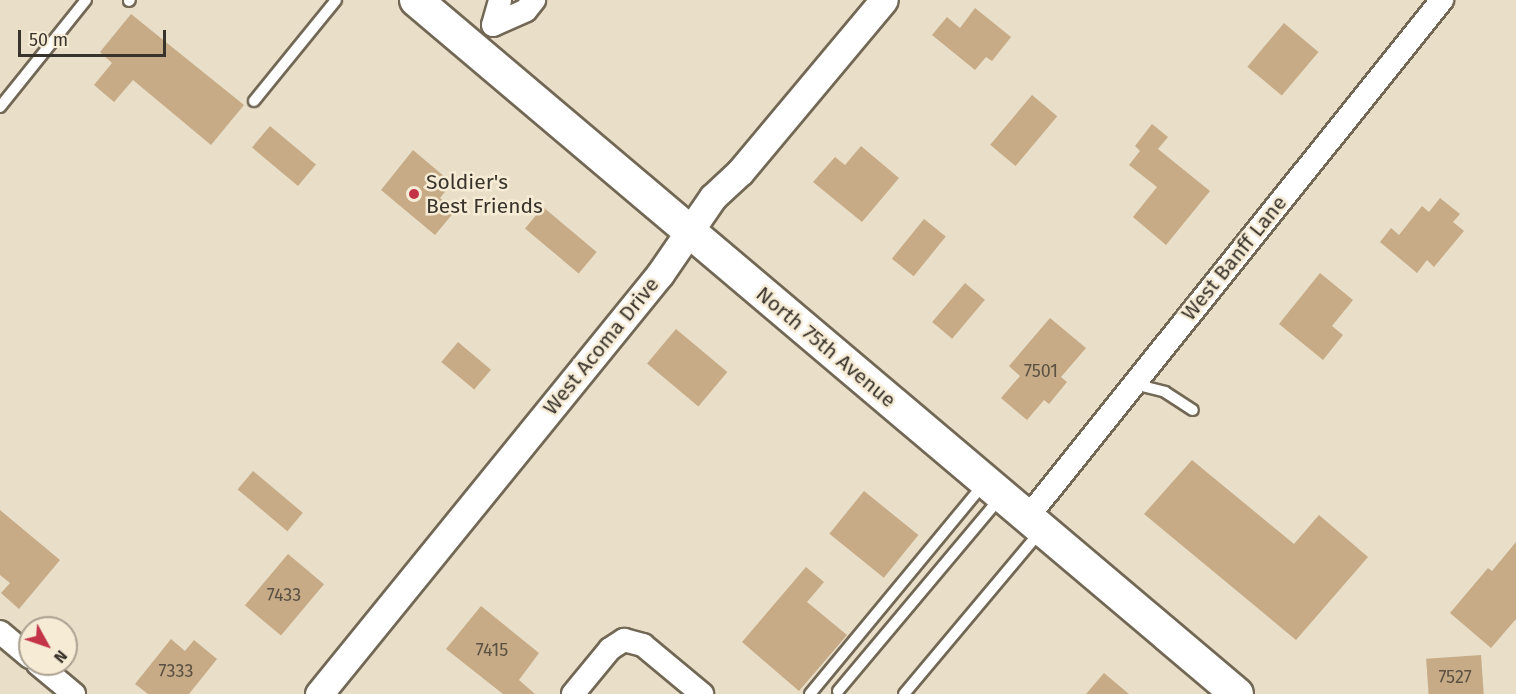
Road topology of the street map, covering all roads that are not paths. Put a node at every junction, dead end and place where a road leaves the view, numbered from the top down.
1 (86, 0) edge
2 (336, 0) edge
3 (416, 0) edge
4 (500, 0) edge
5 (534, 0) edge
6 (884, 0) edge
7 (1442, 0) edge
8 (483, 38) junction
9 (254, 101) dead end
10 (0, 107) edge
11 (689, 231) junction
12 (1134, 384) junction
13 (1193, 410) dead end
14 (994, 488) junction
15 (1035, 524) junction
16 (0, 632) edge
17 (18, 647) edge
18 (52, 676) edge
19 (838, 691) dead end
20 (74, 694) edge
21 (319, 694) edge
22 (573, 694) edge
23 (702, 694) edge
24 (810, 694) edge
25 (904, 694) edge
26 (1237, 694) edge

1 - 10 lane
2 - 9 lane
3 - 8 main road, North 75th Avenue
4 - 8 street
5 - 8 street
6 - 11 street, West Acoma Drive
7 - 12 street, West Banff Lane
8 - 11 main road, North 75th Avenue
11 - 14 main road, North 75th Avenue
11 - 21 street, West Acoma Drive
12 - 13 lane
12 - 15 street, West Banff Lane
14 - 15 main road, North 75th Avenue
14 - 19 lane
14 - 24 lane
15 - 25 lane
15 - 26 main road, North 75th Avenue
16 - 17 street
18 - 20 street
22 - 23 street

